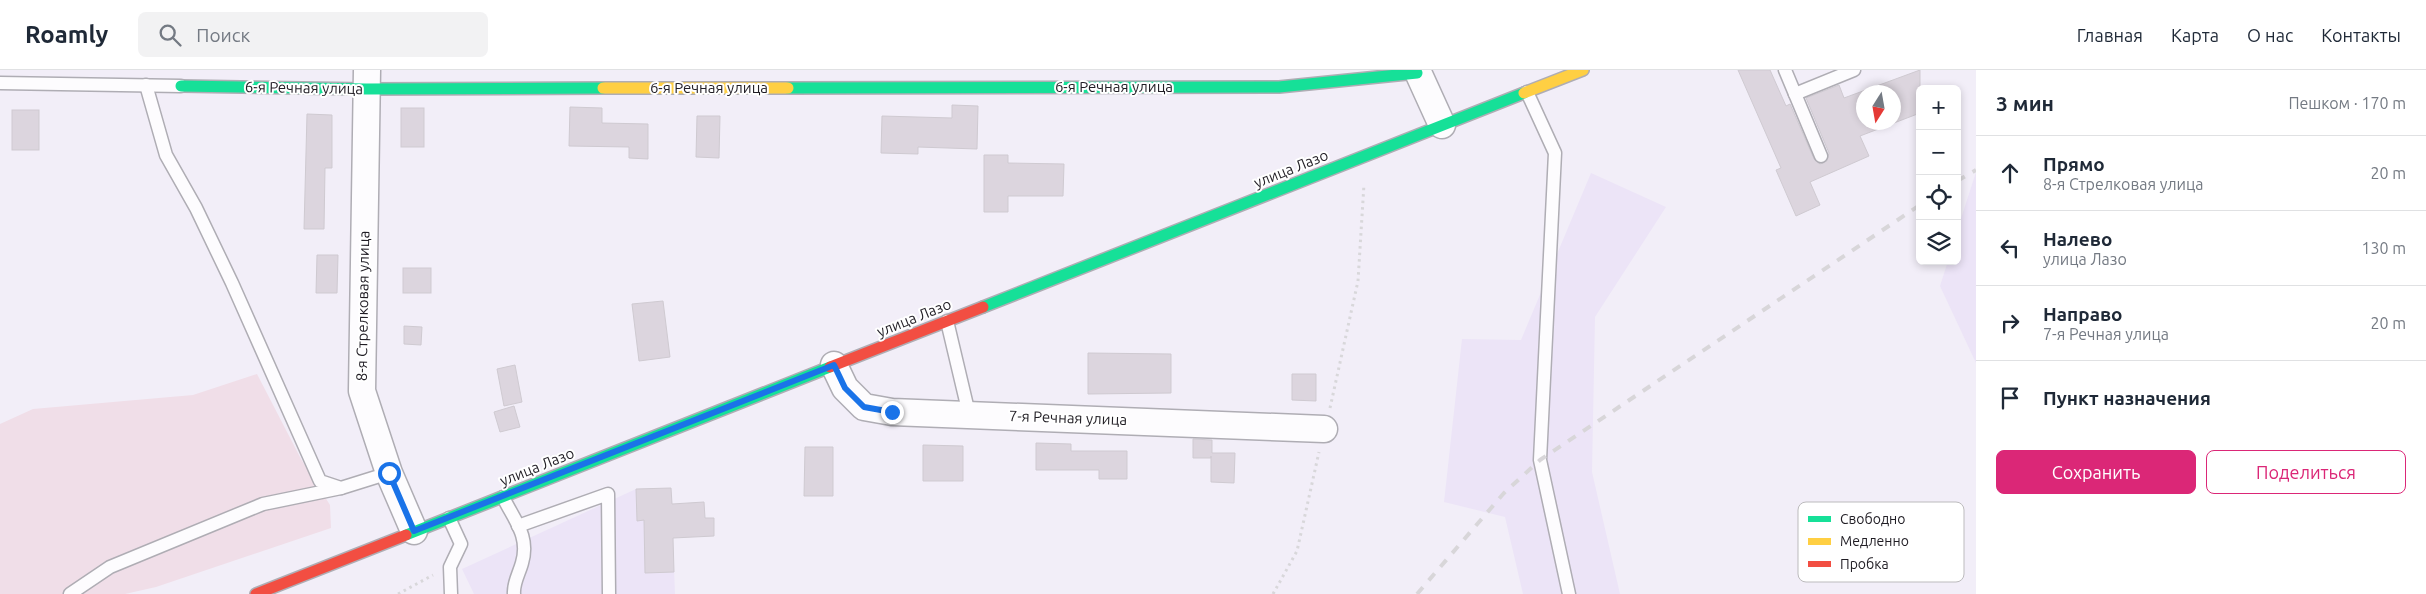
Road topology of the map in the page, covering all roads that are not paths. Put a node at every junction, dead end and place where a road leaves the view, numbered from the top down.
1 (1583, 70) edge
2 (1785, 70) edge
3 (1854, 70) edge
4 (1417, 71) edge
5 (367, 79) edge
6 (0, 83) edge
7 (150, 85) junction
8 (181, 86) joint
9 (1527, 92) junction
10 (1795, 94) junction
11 (1442, 125) junction
12 (1821, 156) dead end
13 (947, 321) junction
14 (834, 365) junction
15 (969, 414) junction
16 (1324, 429) road end
17 (389, 473) junction
18 (341, 488) junction
19 (503, 497) junction
20 (449, 518) junction
21 (518, 526) junction
22 (414, 531) junction
23 (70, 594) edge
24 (256, 594) edge
25 (451, 594) edge
26 (514, 594) edge
27 (609, 594) edge
28 (1570, 594) edge

1 - 9 main road, улица Лазо
2 - 10 lane
3 - 10 lane
4 - 5 main road, 6-я Речная улица
4 - 11 street
5 - 8 main road, 6-я Речная улица
5 - 17 street, 8-я Стрелковая улица
6 - 7 lane, 6-я Речная улица
7 - 8 lane, 6-я Речная улица
7 - 18 lane
9 - 11 main road, улица Лазо
9 - 28 lane
10 - 12 lane
11 - 13 main road, улица Лазо
13 - 14 main road, улица Лазо
13 - 15 lane
14 - 15 street, 7-я Речная улица
14 - 19 main road, улица Лазо
15 - 16 street, 7-я Речная улица
17 - 18 lane
17 - 22 street, 8-я Стрелковая улица
18 - 23 lane
19 - 20 main road, улица Лазо
19 - 21 lane
20 - 22 main road, улица Лазо
20 - 25 lane
21 - 26 lane
21 - 27 lane
22 - 24 main road, улица Лазо

